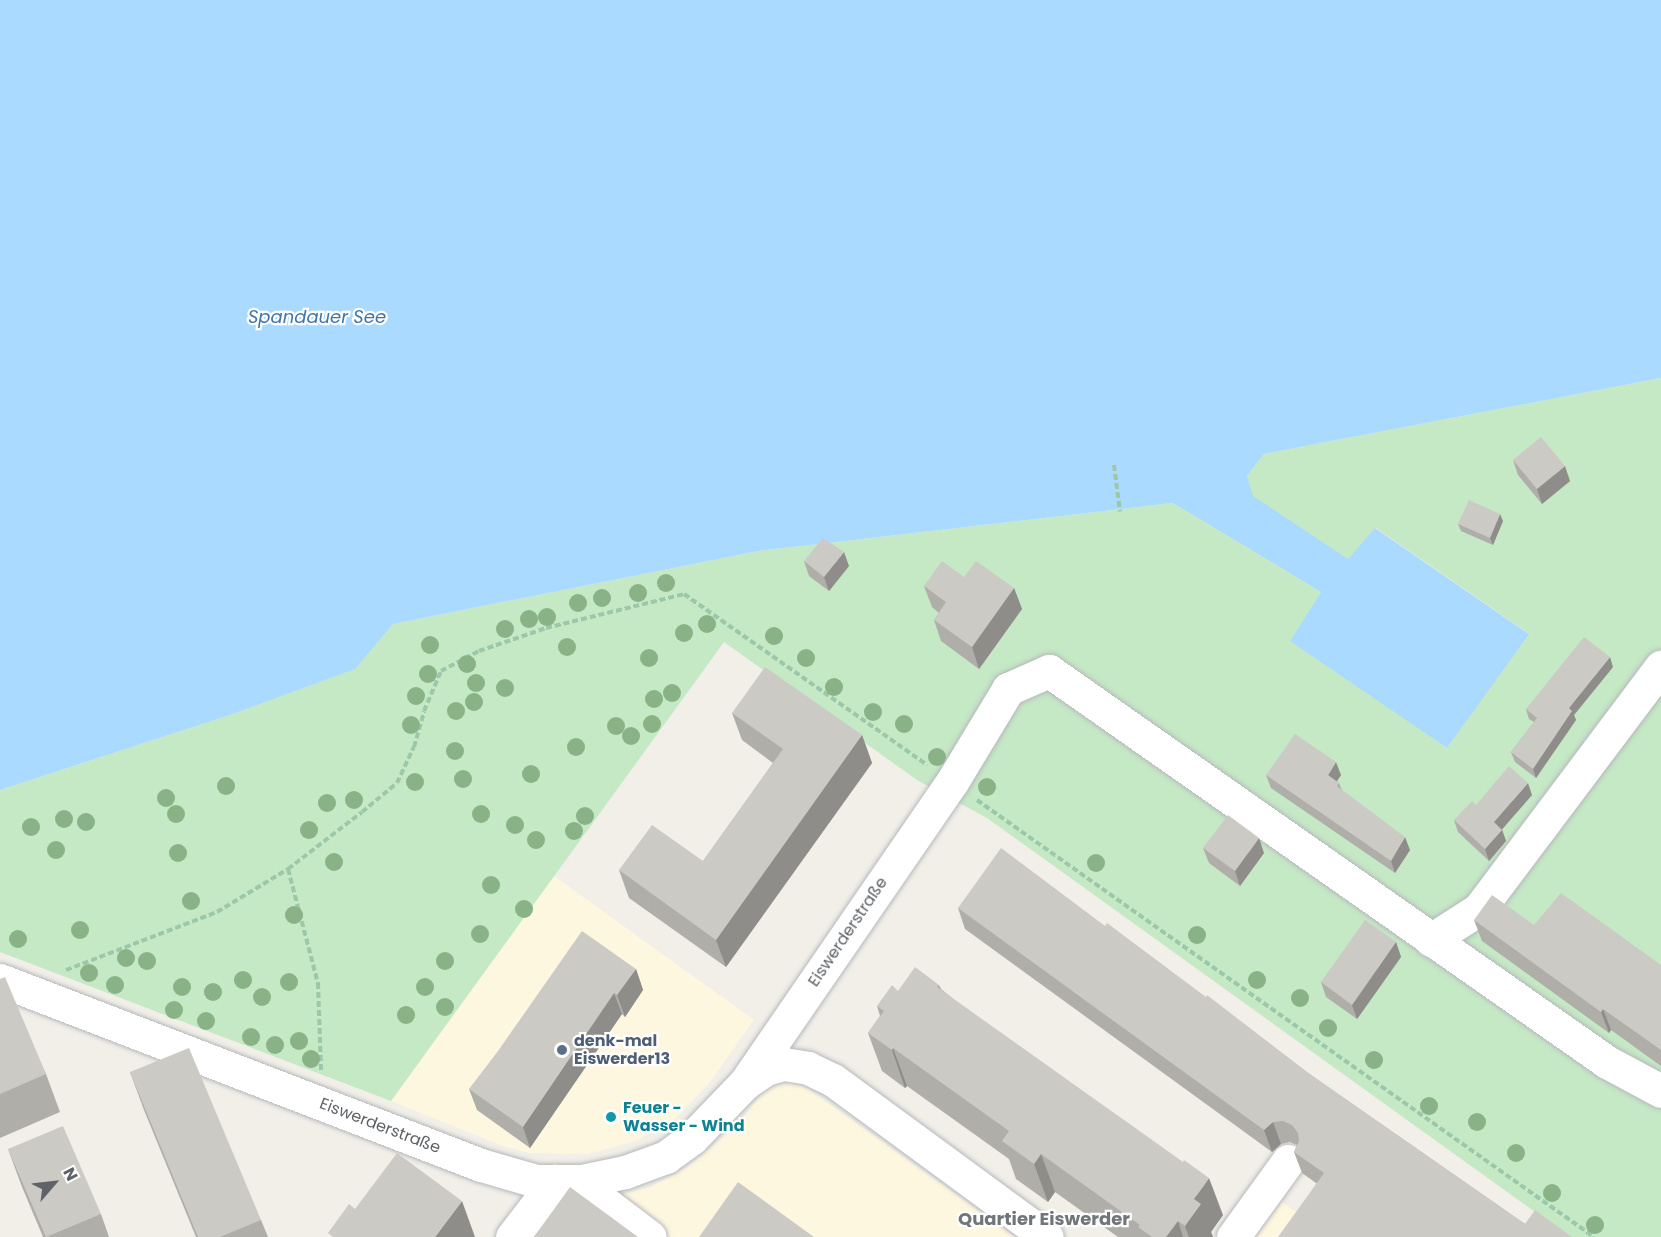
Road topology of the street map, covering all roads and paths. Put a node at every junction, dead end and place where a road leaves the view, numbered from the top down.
1 (1114, 465) dead end
2 (1120, 512) dead end
3 (1661, 667) edge
4 (952, 782) junction
5 (288, 869) junction
6 (1431, 940) junction
7 (62, 971) dead end
8 (0, 980) edge
9 (322, 1080) dead end
10 (745, 1083) junction
11 (1661, 1091) edge
12 (1288, 1161) dead end
13 (569, 1181) junction
14 (512, 1237) edge
15 (650, 1237) edge
16 (1047, 1237) edge
17 (1233, 1237) edge
18 (1594, 1237) edge

1 - 2 path
3 - 6 street
4 - 5 path
4 - 6 street, Eiswerderstraße
4 - 10 street, Eiswerderstraße
4 - 18 path
5 - 7 path
5 - 9 path
6 - 11 street
8 - 13 street, Eiswerderstraße
10 - 13 street, Eiswerderstraße
10 - 16 street, Eiswerderstraße
12 - 17 street
13 - 14 street
13 - 15 street

